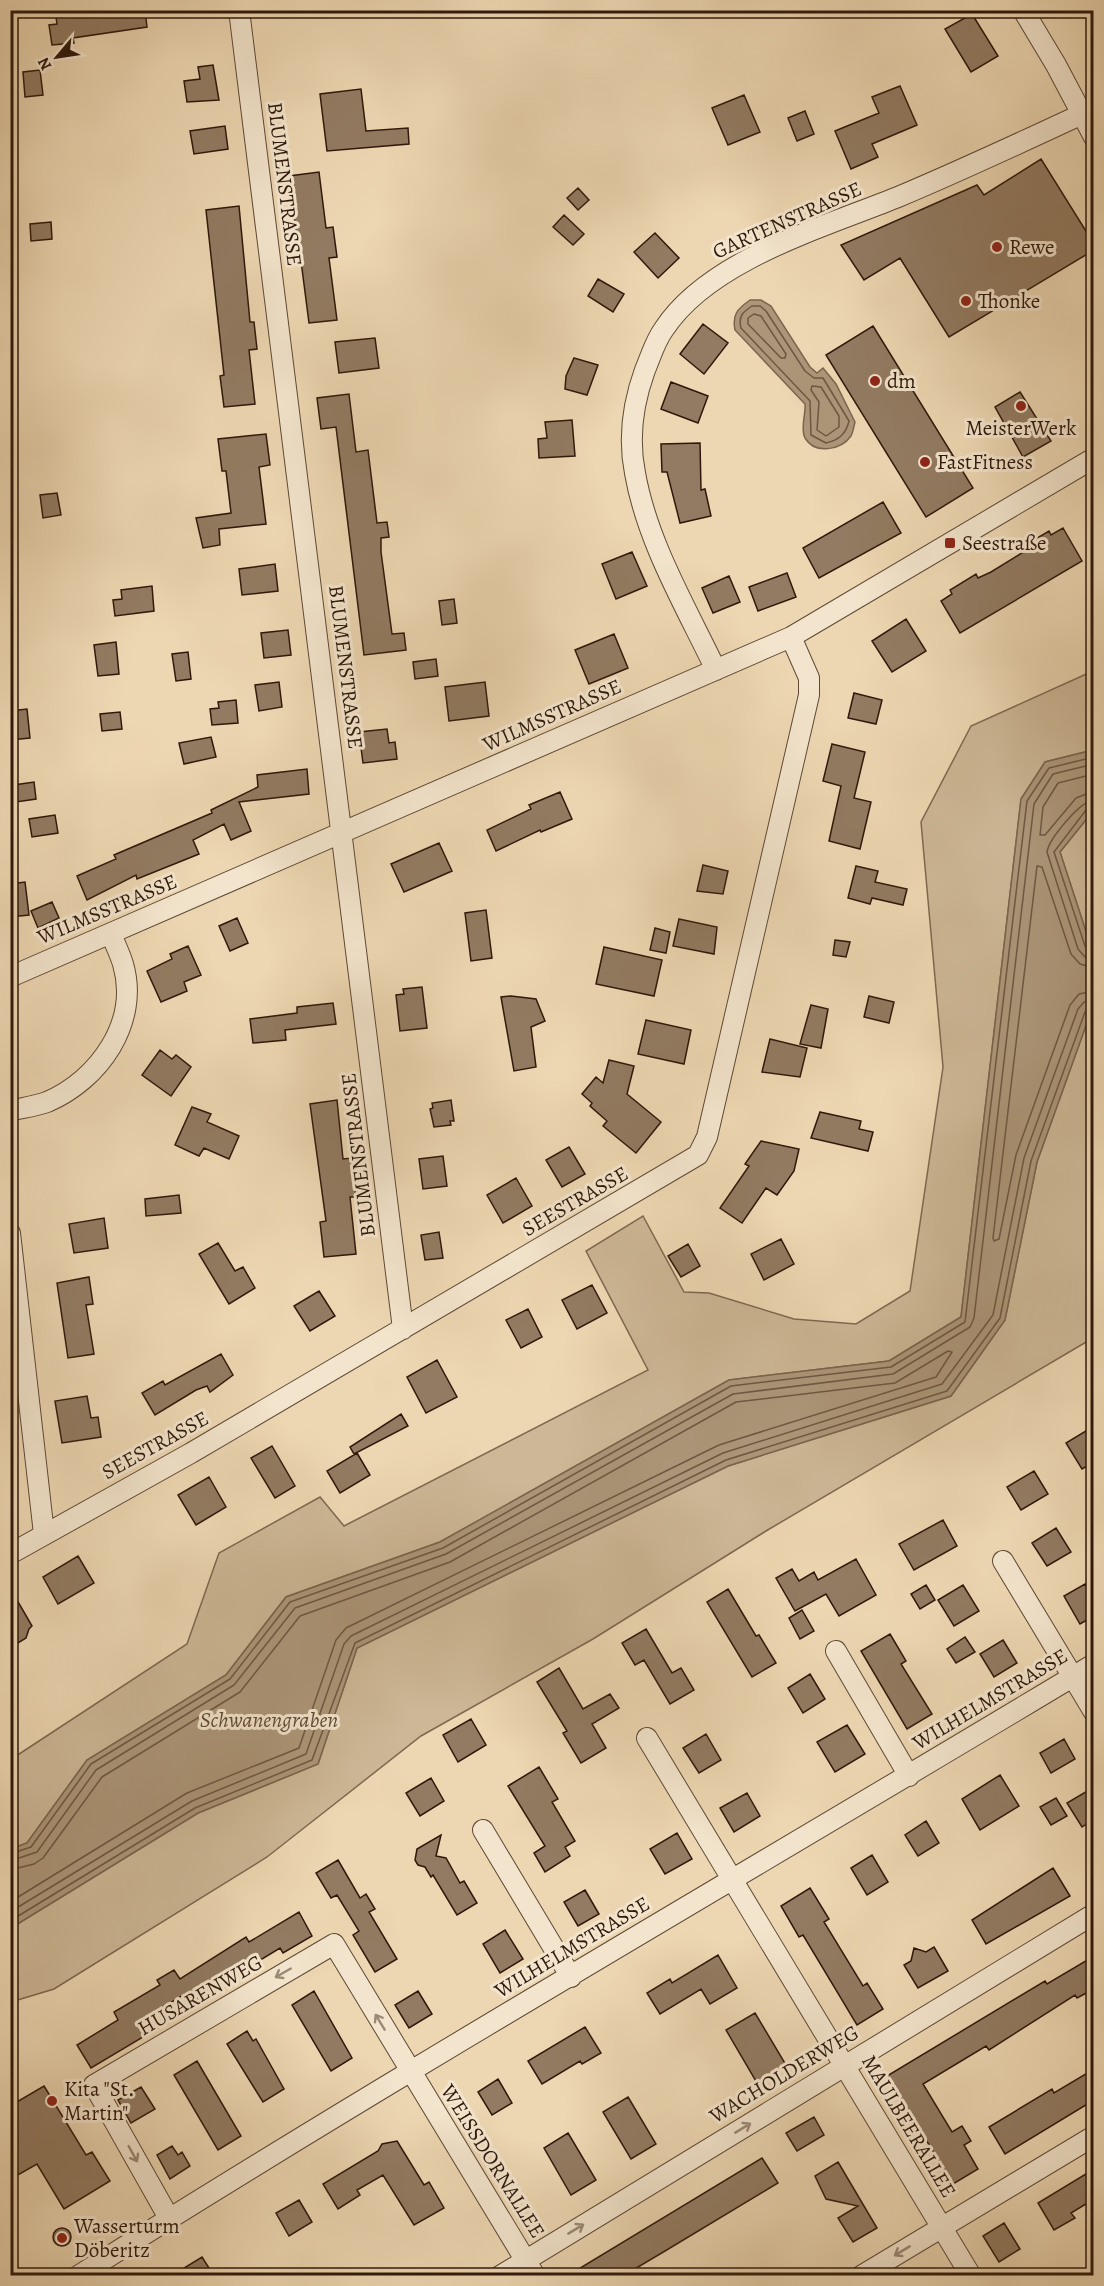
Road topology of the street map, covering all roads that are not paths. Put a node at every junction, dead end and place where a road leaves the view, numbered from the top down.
1 (239, 10) edge
2 (1023, 10) edge
3 (1080, 115) junction
4 (1094, 137) edge
5 (1094, 458) edge
6 (791, 637) junction
7 (716, 670) junction
8 (343, 832) junction
9 (111, 934) junction
10 (10, 977) edge
11 (10, 1111) edge
12 (10, 1233) edge
13 (403, 1329) junction
14 (17, 1344) edge
15 (44, 1534) junction
16 (10, 1554) edge
17 (1003, 1561) dead end
18 (836, 1651) dead end
19 (1094, 1664) edge
20 (1072, 1677) junction
21 (1094, 1712) edge
22 (648, 1738) dead end
23 (909, 1776) junction
24 (483, 1830) dead end
25 (732, 1878) junction
26 (1094, 1914) edge
27 (571, 1977) junction
28 (845, 2065) junction
29 (410, 2072) junction
30 (1094, 2136) edge
31 (169, 2218) junction
32 (942, 2227) junction
33 (531, 2267) edge
34 (78, 2276) edge
35 (500, 2276) edge
36 (861, 2276) edge
37 (971, 2276) edge

1 - 8 street, BLUMENSTRASSE
2 - 3 street
3 - 4 street
3 - 7 street, GARTENSTRASSE
5 - 6 street, WILMSSTRASSE
6 - 7 street, WILMSSTRASSE
6 - 13 street, SEESTRASSE
7 - 8 street, WILMSSTRASSE
8 - 9 street, WILMSSTRASSE
8 - 13 street, BLUMENSTRASSE
9 - 10 street, WILMSSTRASSE
9 - 11 street
12 - 14 street
13 - 15 street, SEESTRASSE
14 - 15 street
15 - 16 street, SEESTRASSE
17 - 20 street
18 - 23 street
19 - 20 street, WILHELMSTRASSE
20 - 21 street
20 - 23 street, WILHELMSTRASSE
22 - 25 street, MAULBEERALLEE
23 - 25 street, WILHELMSTRASSE
24 - 27 street
25 - 27 street, WILHELMSTRASSE
25 - 28 street, MAULBEERALLEE
26 - 28 street, WACHOLDERWEG
27 - 29 street, WILHELMSTRASSE
28 - 32 street, MAULBEERALLEE
33 -> 28 street, WACHOLDERWEG
29 - 31 street, WILHELMSTRASSE
29 -> 31 street, HUSARENWEG
29 - 33 street, WEISSDORNALLEE
30 - 32 street
31 - 34 street, WILHELMSTRASSE
32 -> 36 street
32 - 37 street, MAULBEERALLEE
33 - 35 street, WACHOLDERWEG

